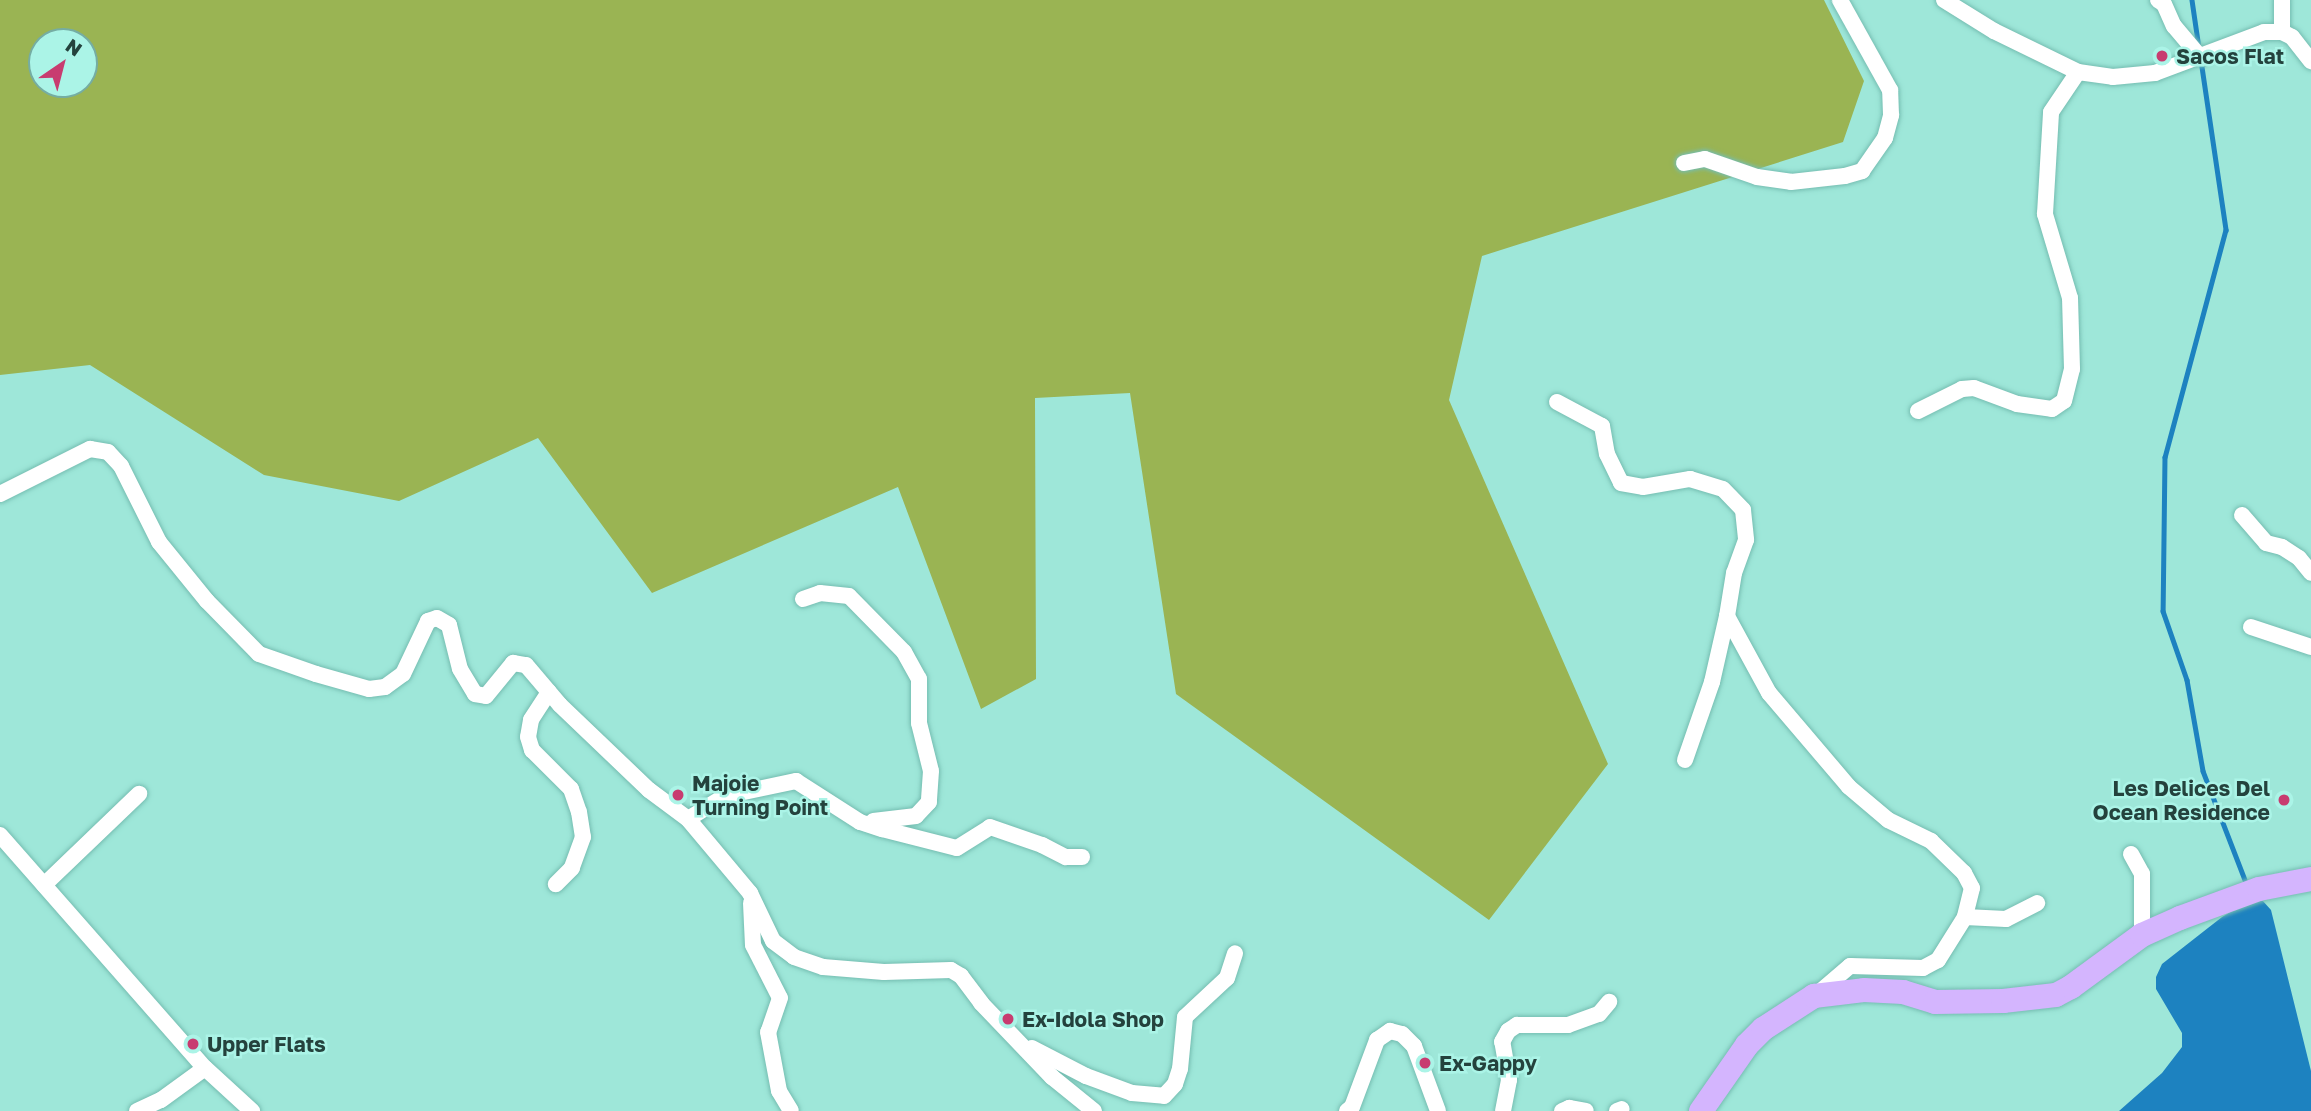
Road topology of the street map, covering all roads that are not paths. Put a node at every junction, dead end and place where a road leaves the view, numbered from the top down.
1 (1840, 0) edge
2 (1944, 0) edge
3 (2158, 0) edge
4 (2282, 0) edge
5 (2282, 32) junction
6 (2201, 58) junction
7 (2311, 61) edge
8 (2078, 72) junction
9 (1684, 163) dead end
10 (1557, 401) dead end
11 (1918, 411) dead end
12 (0, 494) edge
13 (2242, 515) dead end
14 (2311, 573) edge
15 (803, 599) dead end
16 (1727, 616) junction
17 (2251, 628) dead end
18 (2311, 647) edge
19 (549, 692) junction
20 (1685, 760) dead end
21 (139, 794) dead end
22 (688, 819) junction
23 (860, 822) junction
24 (0, 835) edge
25 (2131, 854) dead end
26 (1082, 857) dead end
27 (2311, 880) edge
28 (556, 884) dead end
29 (44, 885) junction
30 (750, 893) junction
31 (2037, 903) dead end
32 (1965, 917) junction
33 (2142, 935) junction
34 (1235, 953) dead end
35 (1814, 996) junction
36 (1609, 1002) dead end
37 (1024, 1044) junction
38 (205, 1068) junction
39 (138, 1111) edge
40 (252, 1111) edge
41 (791, 1111) edge
42 (1094, 1111) edge
43 (1347, 1111) edge
44 (1438, 1111) edge
45 (1503, 1111) edge
46 (1562, 1111) edge
47 (1586, 1111) edge
48 (1701, 1111) edge

1 - 9 street
2 - 8 street
3 - 6 street
4 - 5 street
5 - 6 street
5 - 7 street
6 - 8 street
8 - 11 street
10 - 16 street
12 - 19 street
13 - 14 street
15 - 23 street
16 - 20 street
16 - 32 street
17 - 18 street
19 - 22 street
19 - 28 street
21 - 29 street
22 - 23 street
22 - 30 street
23 - 26 street
24 - 29 street
25 - 33 street
27 - 33 main road
29 - 38 street
30 - 37 street
30 - 41 street
31 - 32 street
32 - 35 street
33 - 35 main road
34 - 37 street
35 - 48 main road
36 - 45 street
37 - 42 street
38 - 39 street
38 - 40 street
43 - 44 street
46 - 47 street

